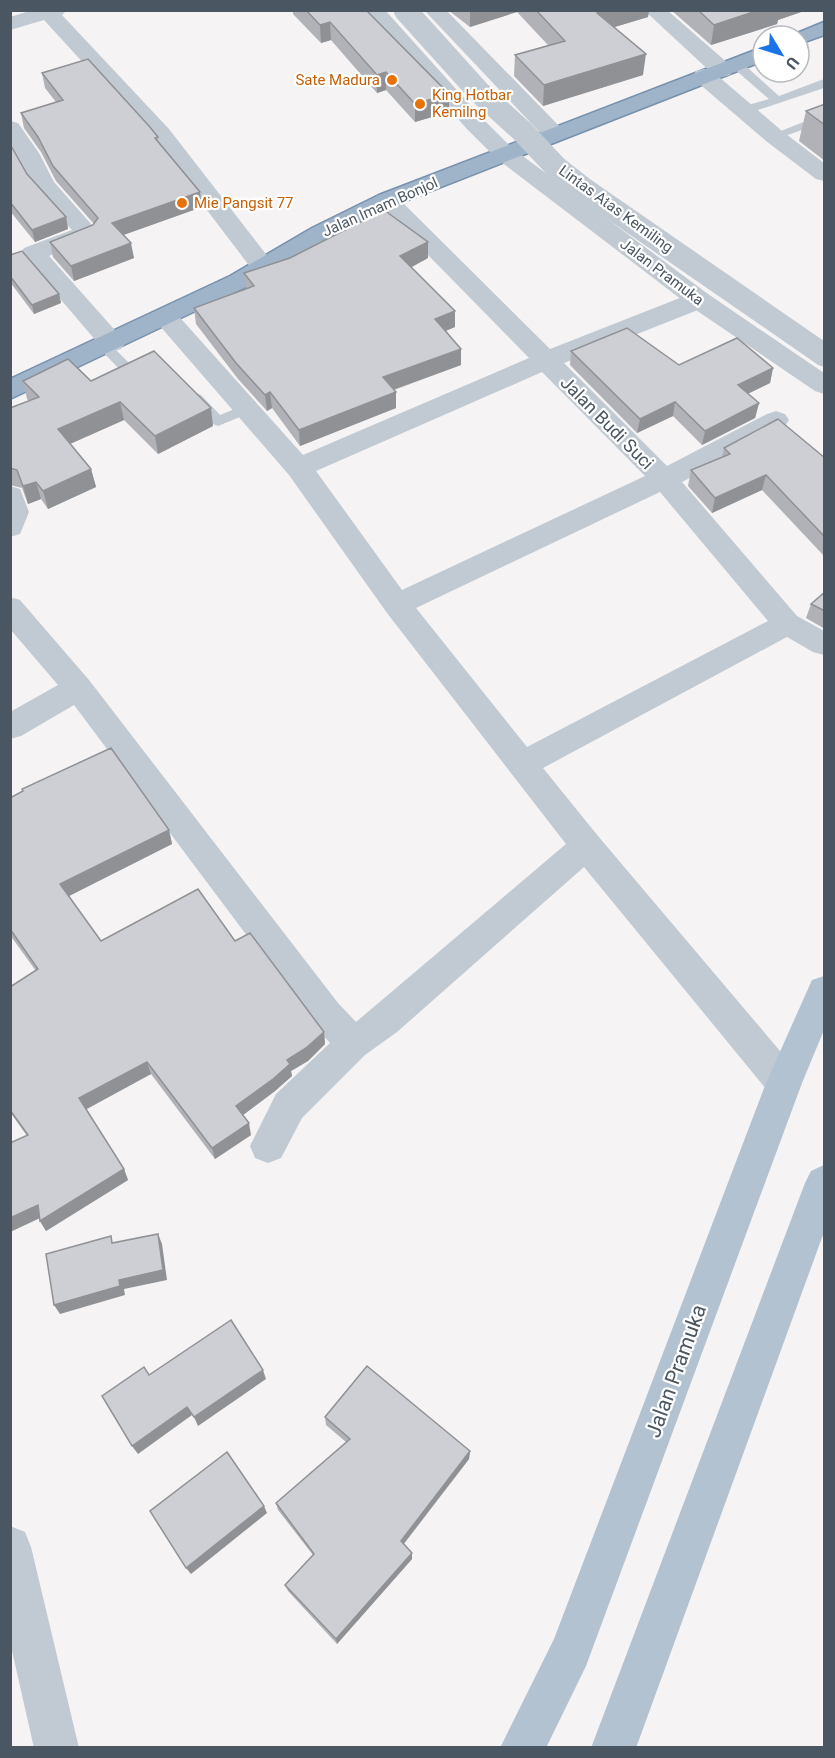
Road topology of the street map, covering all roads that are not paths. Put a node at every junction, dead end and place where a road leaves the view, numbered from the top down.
1 (372, 10) edge
2 (405, 10) edge
3 (434, 10) edge
4 (654, 10) edge
5 (53, 12) edge
6 (10, 24) edge
7 (449, 27) junction
8 (401, 42) junction
9 (751, 58) edge
10 (721, 70) junction
11 (825, 83) edge
12 (777, 100) junction
13 (745, 110) junction
14 (825, 118) edge
15 (10, 128) edge
16 (554, 134) junction
17 (774, 136) junction
18 (504, 153) junction
19 (825, 174) edge
20 (387, 200) junction
21 (263, 267) junction
22 (699, 300) junction
23 (166, 318) junction
24 (108, 345) junction
25 (825, 355) edge
26 (160, 361) edge
27 (544, 361) junction
28 (825, 385) edge
29 (185, 387) edge
30 (10, 390) edge
31 (247, 409) junction
32 (776, 420) edge
33 (299, 468) junction
34 (663, 479) junction
35 (10, 496) edge
36 (10, 527) edge
37 (397, 605) junction
38 (10, 608) edge
39 (787, 624) junction
40 (825, 644) edge
41 (78, 688) junction
42 (10, 727) edge
43 (523, 764) junction
44 (586, 846) junction
45 (825, 991) edge
46 (353, 1044) junction
47 (784, 1083) junction
48 (268, 1146) dead end
49 (825, 1183) edge
50 (10, 1547) edge
51 (57, 1748) edge
52 (522, 1748) edge
53 (613, 1748) edge

1 - 8 street, Jalan Pramuka
2 - 25 street, Lintas Atas Kemiling, bridge
3 - 7 street
4 - 10 street
5 - 6 street
5 - 21 street
7 - 8 street
7 - 16 street
8 - 18 street, Jalan Pramuka
9 - 10 highway, Jalan Imam Bonjol
10 - 12 lane
10 - 13 street
10 - 16 highway, Jalan Imam Bonjol
11 - 12 lane
12 - 13 lane
13 - 17 street
14 - 17 lane
15 - 24 street
16 - 18 highway, Jalan Imam Bonjol
17 - 19 street
18 - 20 highway, Jalan Imam Bonjol
18 - 22 street, Jalan Pramuka
20 - 21 highway, Jalan Imam Bonjol
20 - 27 street, Jalan Budi Suci
21 - 23 highway, Jalan Imam Bonjol
22 - 27 street
22 - 28 street, Jalan Pramuka
23 - 24 highway, Jalan Imam Bonjol
23 - 31 street
24 - 26 lane
24 - 30 highway, Jalan Imam Bonjol
27 - 33 street
27 - 34 street, Jalan Budi Suci
29 - 31 lane
31 - 33 street
32 - 34 street
33 - 37 street
34 - 37 street
34 - 39 street, Jalan Budi Suci
35 - 36 street
37 - 43 street
38 - 41 street
39 - 40 street, Jalan Budi Suci
39 - 43 street
41 - 42 street
41 - 46 street
43 - 44 street
44 - 46 street
44 - 47 street
45 - 47 main road, Jalan Pramuka
46 - 48 street
47 - 52 main road, Jalan Pramuka
49 - 53 main road
50 - 51 street

